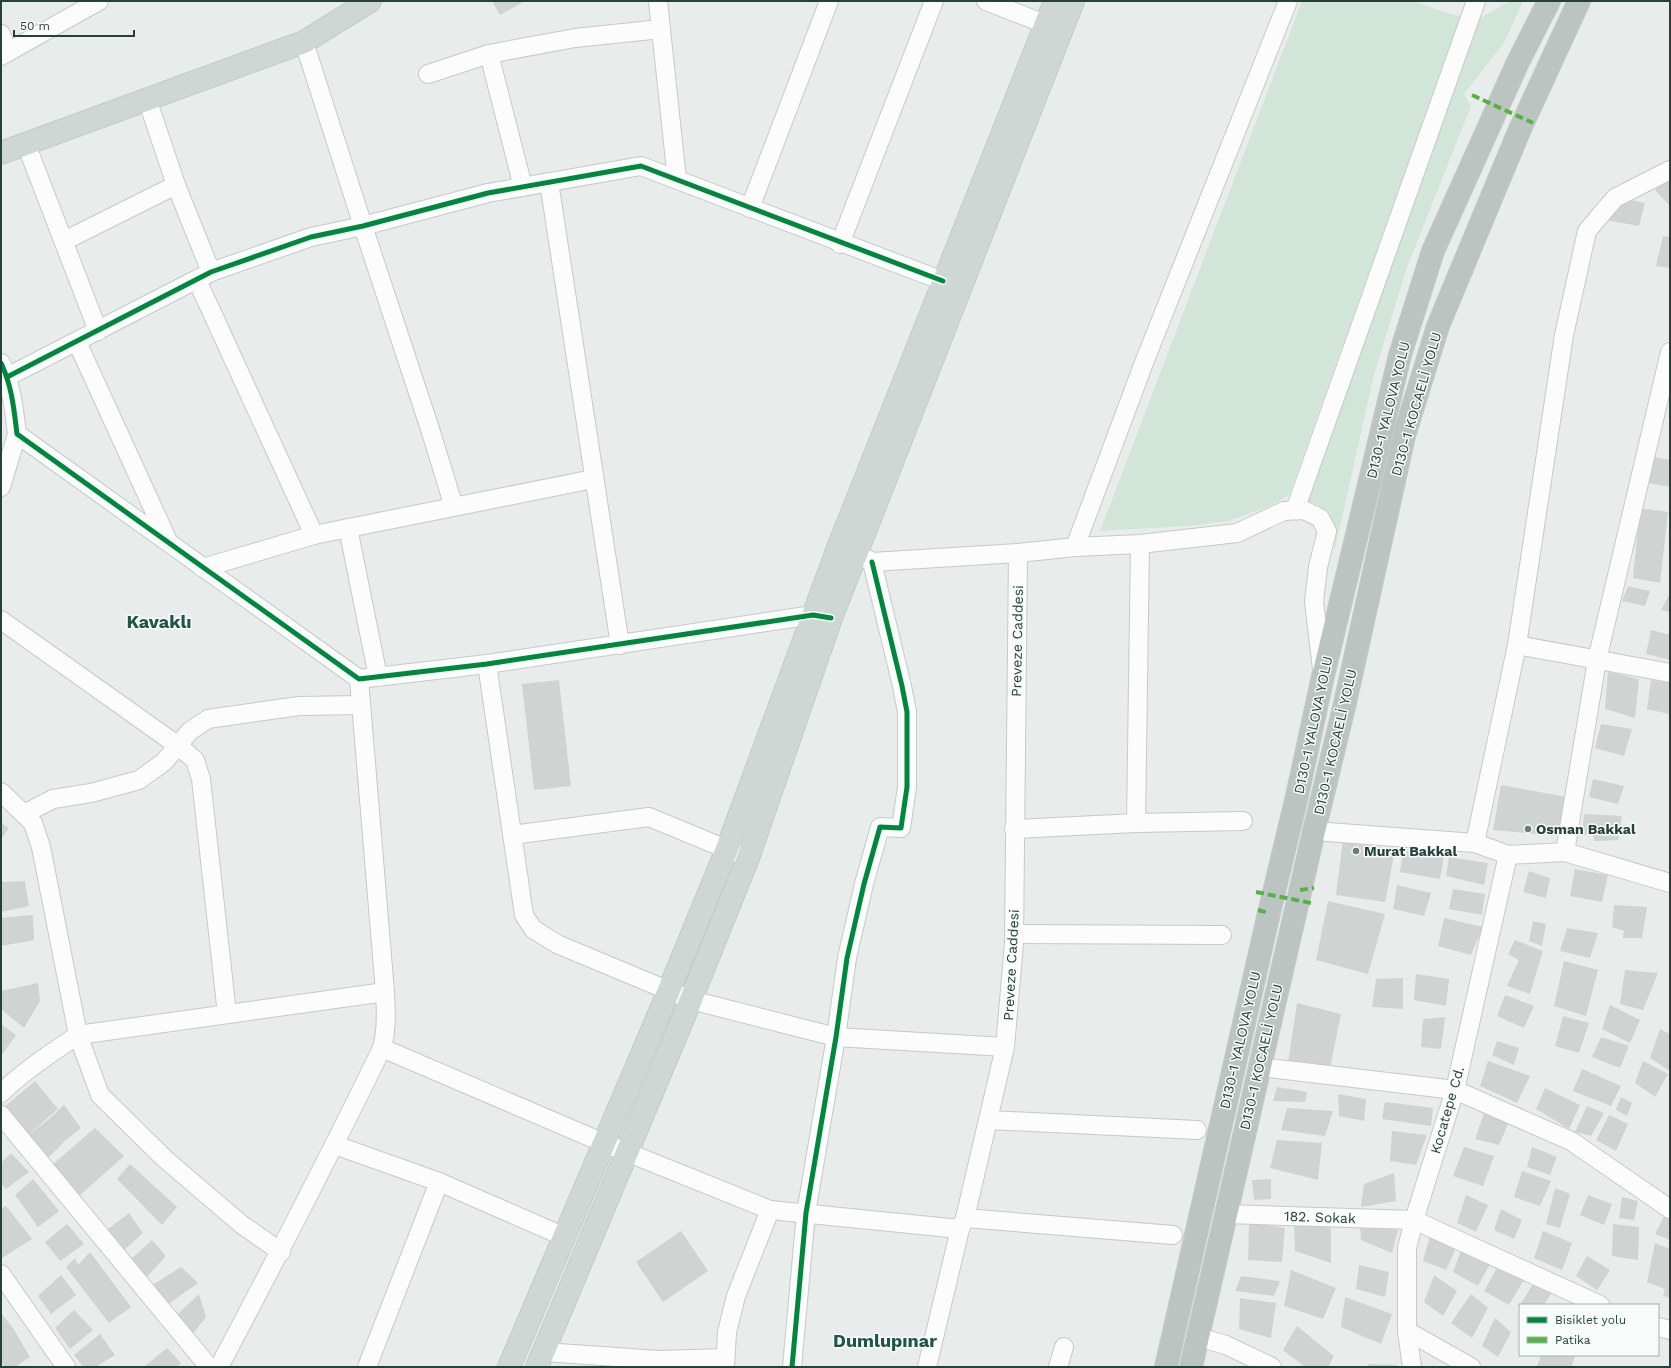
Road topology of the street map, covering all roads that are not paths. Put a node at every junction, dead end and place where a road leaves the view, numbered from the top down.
1 (99, 1) edge
2 (370, 1) edge
3 (658, 1) edge
4 (829, 1) edge
5 (934, 1) edge
6 (986, 1) edge
7 (1054, 1) edge
8 (1073, 1) edge
9 (1288, 1) edge
10 (1476, 1) edge
11 (1549, 1) edge
12 (1579, 1) edge
13 (1045, 24) junction
14 (661, 29) junction
15 (1, 34) edge
16 (304, 42) junction
17 (5, 54) edge
18 (490, 54) junction
19 (428, 74) dead end
20 (148, 99) junction
21 (26, 144) junction
22 (1, 153) edge
23 (1670, 170) edge
24 (677, 180) junction
25 (549, 182) junction
26 (176, 185) junction
27 (524, 187) junction
28 (750, 208) junction
29 (363, 226) junction
30 (64, 241) junction
31 (840, 244) junction
32 (204, 276) junction
33 (943, 281) junction
34 (98, 330) junction
35 (77, 342) junction
36 (1670, 352) edge
37 (3, 368) edge
38 (16, 434) junction
39 (593, 479) junction
40 (1, 487) edge
41 (454, 507) junction
42 (1295, 510) junction
43 (348, 528) junction
44 (314, 535) junction
45 (168, 543) junction
46 (1140, 544) junction
47 (1075, 547) junction
48 (1018, 553) junction
49 (856, 555) junction
50 (204, 568) junction
51 (822, 617) junction
52 (1, 620) edge
53 (620, 645) junction
54 (1517, 645) junction
55 (1596, 660) junction
56 (487, 664) junction
57 (1670, 673) edge
58 (1323, 676) junction
59 (378, 677) junction
60 (359, 679) junction
61 (361, 705) junction
62 (178, 745) junction
63 (1, 792) edge
64 (24, 814) junction
65 (1243, 821) dead end
66 (1136, 823) junction
67 (1014, 829) junction
68 (1314, 830) junction
69 (512, 835) junction
70 (1475, 843) junction
71 (726, 849) junction
72 (1565, 852) junction
73 (1508, 855) junction
74 (748, 858) junction
75 (1670, 883) edge
76 (1014, 934) junction
77 (1222, 936) dead end
78 (669, 991) junction
79 (385, 992) junction
80 (691, 1000) junction
81 (227, 1014) junction
82 (78, 1035) junction
83 (836, 1037) junction
84 (1005, 1047) junction
85 (382, 1048) junction
86 (1260, 1067) junction
87 (5, 1083) edge
88 (1455, 1090) junction
89 (1, 1115) edge
90 (989, 1120) junction
91 (1197, 1130) dead end
92 (604, 1144) junction
93 (335, 1145) junction
94 (627, 1153) junction
95 (439, 1182) junction
96 (1670, 1209) edge
97 (770, 1210) junction
98 (806, 1213) junction
99 (1225, 1214) junction
100 (1414, 1220) junction
101 (963, 1224) junction
102 (1173, 1236) dead end
103 (565, 1237) junction
104 (280, 1252) junction
105 (1, 1274) edge
106 (1598, 1304) edge
107 (1659, 1327) edge
108 (1670, 1330) edge
109 (1407, 1331) junction
110 (1198, 1337) junction
111 (1064, 1347) dead end
112 (540, 1360) edge
113 (725, 1362) edge
114 (658, 1363) edge
115 (66, 1367) edge
116 (209, 1367) edge
117 (219, 1367) edge
118 (367, 1367) edge
119 (509, 1367) edge
120 (792, 1367) edge
121 (927, 1367) edge
122 (1058, 1367) edge
123 (1166, 1367) edge
124 (1191, 1367) edge
125 (1272, 1367) edge
126 (1412, 1367) edge
127 (1471, 1367) edge

1 - 17 street
2 - 16 main road
3 - 14 street
4 - 28 street
5 - 31 street
6 - 13 street
7 - 13 main road
8 - 49 main road
9 - 47 street
10 - 42 street
11 - 58 highway, D130-1 YALOVA YOLU
12 - 68 highway, D130-1 KOCAELİ YOLU
13 - 33 main road
14 - 18 street
14 - 24 street
15 - 17 street
16 - 20 main road
16 - 29 street
18 - 19 street
18 - 27 street
20 - 21 main road
20 - 26 street
21 - 22 main road
21 - 30 street
23 - 54 street
24 - 25 street
24 - 28 street
25 - 27 street
25 - 39 street
26 - 30 street
26 - 32 street
27 - 29 street
28 - 31 street
29 - 32 street
29 - 41 street
30 - 34 street
31 - 33 street
32 - 34 street
32 - 44 street
33 - 49 main road
34 - 35 street
35 - 37 street
35 - 45 street
36 - 55 street
37 - 38 street
38 - 40 street
38 - 45 street
39 - 41 street
39 - 53 street
41 - 43 street
42 - 46 street
42 - 58 street
43 - 44 street
43 - 59 street
44 - 50 street
45 - 50 street
46 - 47 street
46 - 66 street
47 - 48 street
48 - 49 street
48 - 67 street, Preveze Caddesi
49 - 51 main road
49 - 83 street
50 - 60 street
51 - 53 street
51 - 71 main road
51 - 74 main road
52 - 62 street
53 - 56 street
54 - 55 street
54 - 70 street
55 - 57 street
55 - 72 street
56 - 59 street
56 - 69 street
58 - 123 highway, D130-1 YALOVA YOLU
59 - 60 street
60 - 61 street
61 - 62 street
61 - 79 street
62 - 64 street
62 - 81 street
63 - 64 street
64 - 82 street
65 - 66 street
66 - 67 street
67 - 76 street, Preveze Caddesi
68 - 70 street
68 - 86 highway, D130-1 KOCAELİ YOLU
69 - 71 street
69 - 78 street
70 - 73 street
71 - 74 street
71 - 78 main road
72 - 73 street
72 - 75 street
73 - 88 street, Kocatepe Cd.
74 - 80 main road
76 - 77 street
76 - 84 street, Preveze Caddesi
78 - 80 street
78 - 92 main road
79 - 81 street
79 - 85 street
80 - 83 street
80 - 94 main road
81 - 82 street
82 - 87 street
82 - 104 street
83 - 84 street
83 - 98 street
84 - 90 street, Preveze Caddesi
85 - 92 street
85 - 93 street
86 - 88 street
86 - 99 highway, D130-1 KOCAELİ YOLU
88 - 96 street
88 - 100 street, Kocatepe Cd.
89 - 116 street
90 - 91 street
90 - 101 street, Preveze Caddesi
92 - 94 street
92 - 103 main road
93 - 95 street
93 - 104 street
94 - 97 street
94 - 112 main road
95 - 103 street
95 - 118 street
97 - 98 street
97 - 113 street
98 - 101 street
98 - 120 street
99 - 100 street, 182. Sokak
99 - 110 highway, D130-1 KOCAELİ YOLU
100 - 106 street
100 - 109 street, Kocatepe Cd.
101 - 102 street
101 - 121 street, Preveze Caddesi
103 - 119 main road
104 - 117 street
105 - 115 street
107 - 108 street
109 - 126 street, Kocatepe Cd.
109 - 127 street
110 - 124 highway, D130-1 KOCAELİ YOLU
110 - 125 street
111 - 122 street
112 - 114 street
113 - 114 street

